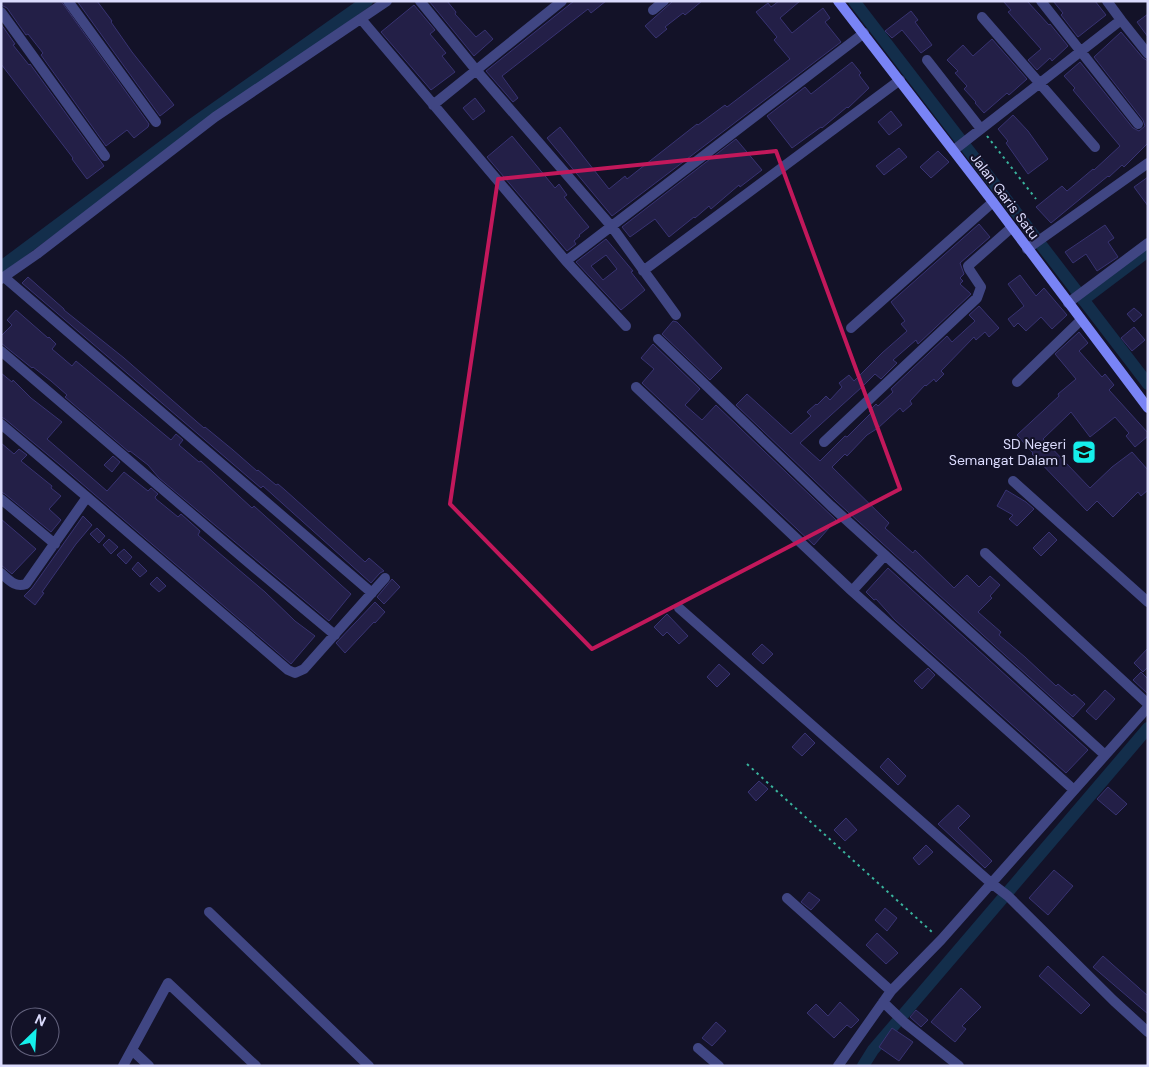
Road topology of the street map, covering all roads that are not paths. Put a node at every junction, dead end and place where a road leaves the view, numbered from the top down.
1 (68, 1) edge
2 (387, 1) edge
3 (420, 1) edge
4 (562, 1) edge
5 (664, 1) edge
6 (838, 1) edge
7 (1041, 1) edge
8 (1107, 1) edge
9 (653, 10) dead end
10 (1, 12) edge
11 (982, 17) dead end
12 (361, 19) junction
13 (1121, 20) junction
14 (864, 34) junction
15 (1081, 53) junction
16 (1148, 54) edge
17 (927, 60) dead end
18 (476, 70) junction
19 (900, 80) junction
20 (1040, 84) junction
21 (433, 105) junction
22 (156, 122) dead end
23 (1138, 124) dead end
24 (978, 132) junction
25 (1096, 147) dead end
26 (956, 148) junction
27 (106, 156) dead end
28 (1148, 163) edge
29 (993, 202) junction
30 (612, 227) junction
31 (1011, 228) junction
32 (1148, 243) edge
33 (1030, 247) junction
34 (566, 261) junction
35 (643, 271) junction
36 (2, 278) edge
37 (1071, 301) junction
38 (676, 315) dead end
39 (1081, 320) junction
40 (626, 326) dead end
41 (851, 328) dead end
42 (658, 340) dead end
43 (1, 351) edge
44 (1017, 382) dead end
45 (636, 387) dead end
46 (1148, 408) edge
47 (1, 424) edge
48 (824, 442) dead end
49 (1013, 481) dead end
50 (87, 497) junction
51 (1, 499) edge
52 (55, 544) junction
53 (985, 554) dead end
54 (885, 555) junction
55 (1, 573) edge
56 (385, 578) dead end
57 (852, 590) junction
58 (372, 593) junction
59 (1148, 602) edge
60 (679, 608) dead end
61 (335, 634) junction
62 (1148, 706) edge
63 (1106, 755) junction
64 (1074, 790) junction
65 (993, 884) junction
66 (788, 898) dead end
67 (209, 912) dead end
68 (891, 991) junction
69 (884, 1002) junction
70 (1148, 1032) edge
71 (698, 1048) dead end
72 (132, 1050) junction
73 (123, 1066) edge
74 (150, 1066) edge
75 (256, 1066) edge
76 (369, 1066) edge
77 (719, 1066) edge
78 (838, 1066) edge
79 (959, 1066) edge

1 - 22 street
2 - 12 street
3 - 18 street
4 - 18 street
5 - 9 street
6 - 14 street, Jalan Garis Satu
7 - 15 street
8 - 13 street
10 - 27 street
11 - 20 street
12 - 21 street
12 - 36 street
13 - 15 street
13 - 16 street
14 - 19 street, Jalan Garis Satu
14 - 30 street
15 - 20 street
15 - 23 street
17 - 24 street
18 - 21 street
18 - 30 street
19 - 26 street, Jalan Garis Satu
19 - 35 street
20 - 24 street
20 - 25 street
21 - 34 street
24 - 26 street
26 - 29 street, Jalan Garis Satu
28 - 33 street
29 - 31 street, Jalan Garis Satu
29 - 41 street
30 - 34 street
30 - 35 street
31 - 33 street, Jalan Garis Satu
31 - 48 street
32 - 37 street
33 - 37 street, Jalan Garis Satu
34 - 40 street
35 - 38 street
36 - 58 street
37 - 39 street, Jalan Garis Satu
39 - 44 street
39 - 46 street, Jalan Garis Satu
42 - 54 street
43 - 61 street
45 - 57 street
47 - 50 street
49 - 59 street
50 - 52 street
50 - 61 street
51 - 52 street
52 - 55 street
53 - 62 street
54 - 57 street
54 - 63 street
56 - 58 street
57 - 64 street
58 - 61 street
60 - 65 street
62 - 63 street
63 - 64 street
64 - 65 street
65 - 68 street
65 - 70 street
66 - 68 street
67 - 76 street
68 - 69 street
69 - 78 street
69 - 79 street
71 - 77 street
72 - 73 street
72 - 74 street
72 - 75 street

